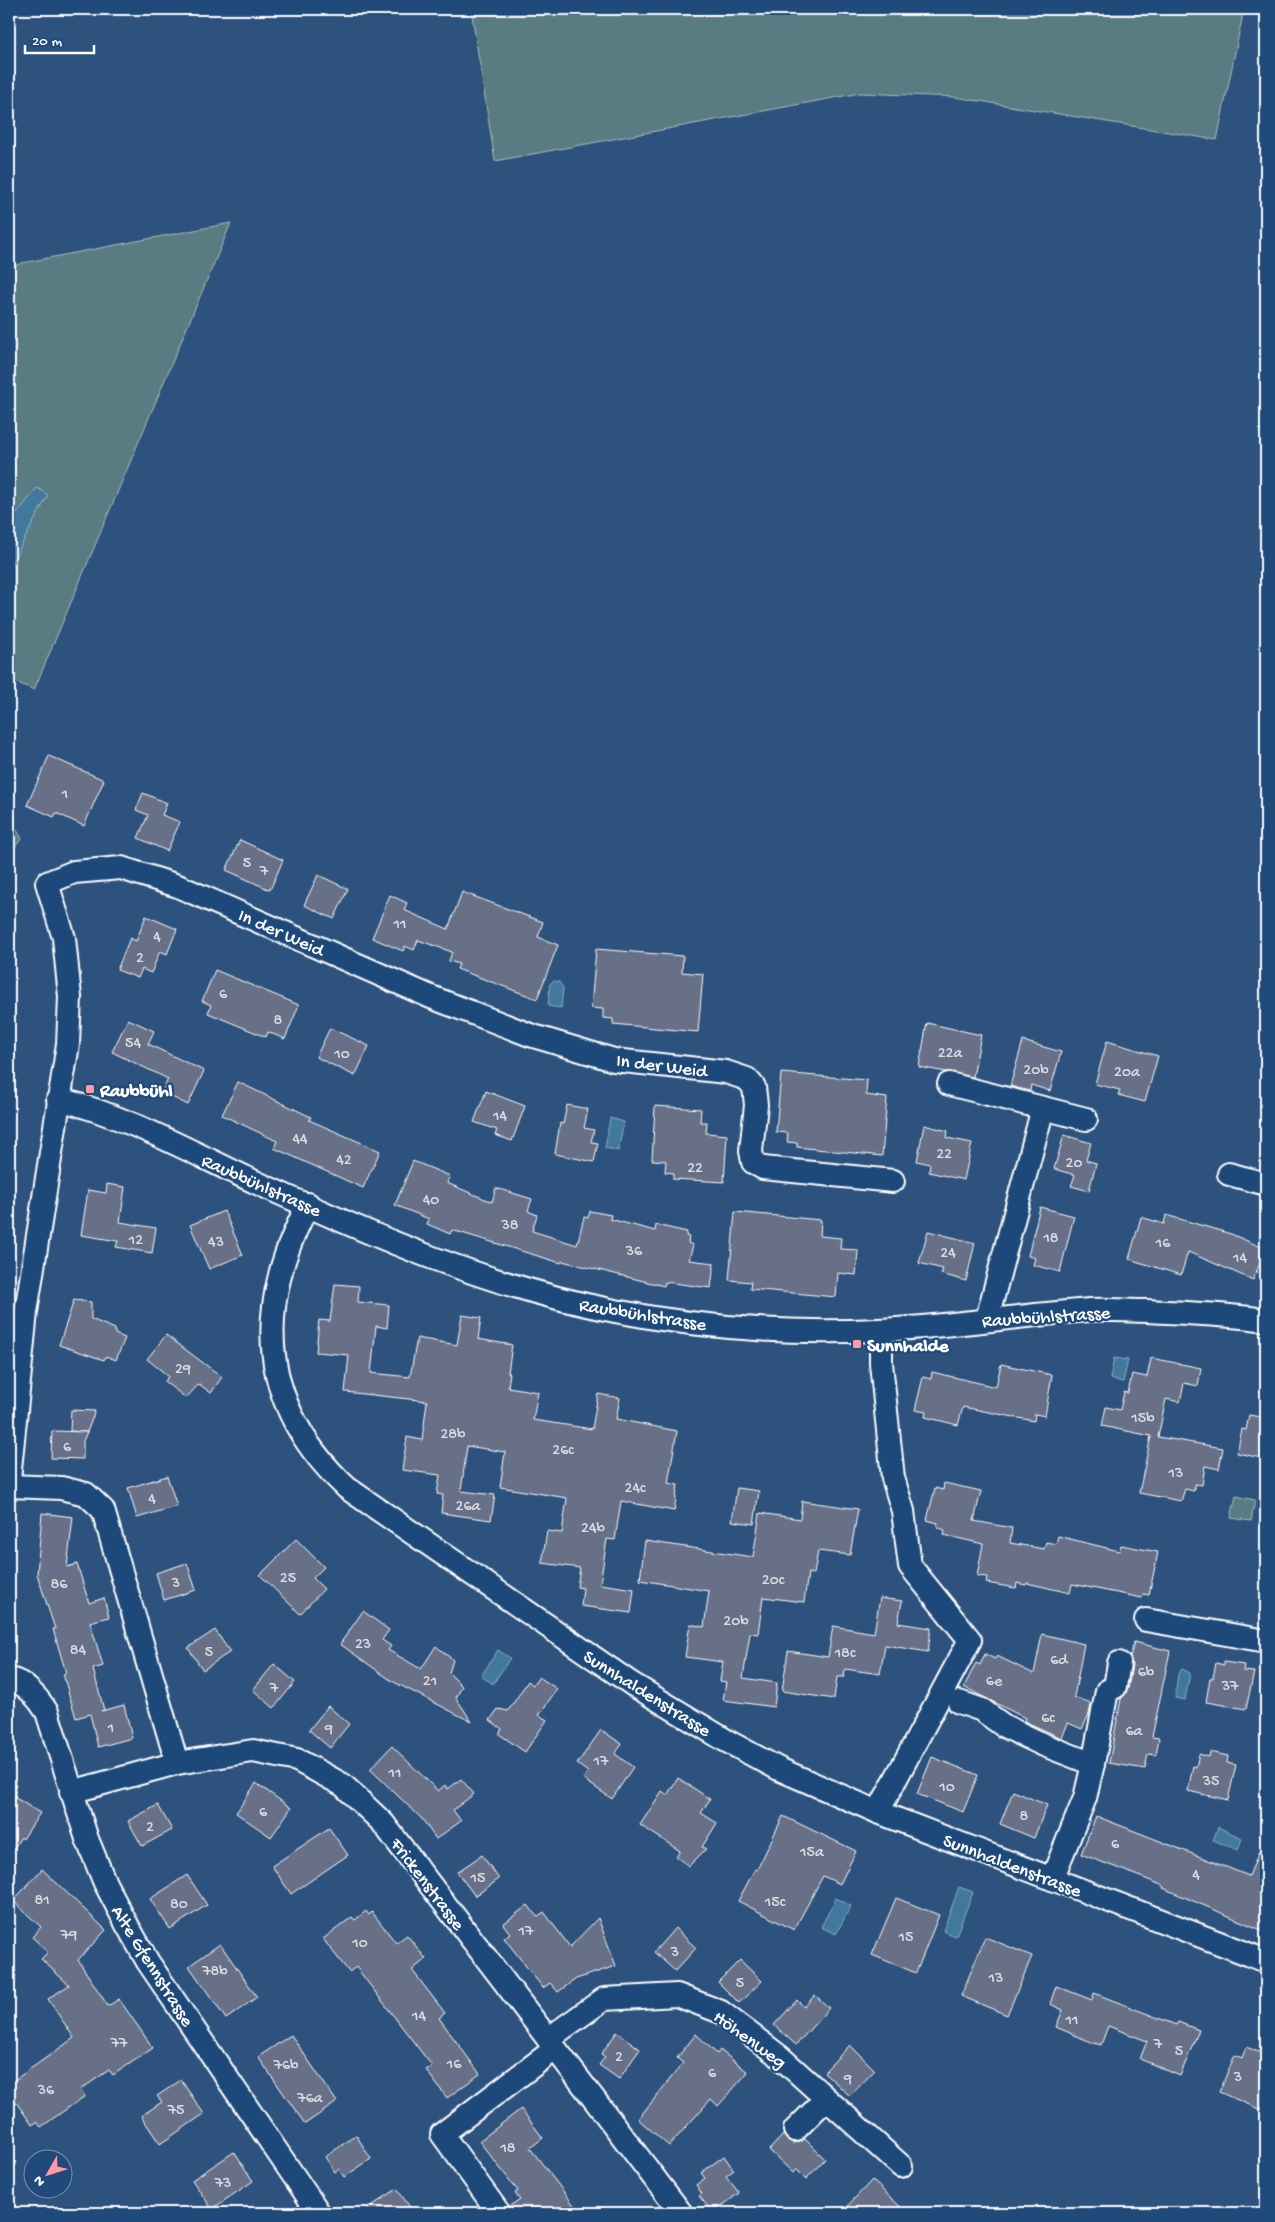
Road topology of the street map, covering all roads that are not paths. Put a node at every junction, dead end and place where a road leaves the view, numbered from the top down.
1 (950, 1084) dead end
2 (58, 1099) junction
3 (1043, 1108) junction
4 (1086, 1119) dead end
5 (1229, 1174) dead end
6 (893, 1181) dead end
7 (1266, 1184) edge
8 (308, 1204) junction
9 (987, 1319) junction
10 (1266, 1320) edge
11 (882, 1330) junction
12 (9, 1479) edge
13 (9, 1486) edge
14 (1146, 1620) dead end
15 (1266, 1642) edge
16 (1120, 1663) dead end
17 (9, 1679) edge
18 (959, 1702) dead end
19 (177, 1763) junction
20 (1094, 1764) junction
21 (71, 1792) junction
22 (878, 1812) junction
23 (1052, 1879) junction
24 (1266, 1961) edge
25 (551, 2044) junction
26 (826, 2099) junction
27 (795, 2130) dead end
28 (901, 2166) dead end
29 (319, 2213) edge
30 (499, 2213) edge
31 (681, 2213) edge

1 - 3 street
2 - 6 street, In der Weid
2 - 8 street, Raubbühlstrasse
2 - 12 street
3 - 4 street
3 - 9 street
5 - 7 street
8 - 11 street, Raubbühlstrasse
8 - 22 street, Sunnhaldenstrasse
9 - 10 street, Raubbühlstrasse
9 - 11 street, Raubbühlstrasse
11 - 22 street
13 - 19 street
14 - 15 street
16 - 20 street
17 - 21 street, Alte Gfennstrasse
18 - 20 street
19 - 21 street, Frickenstrasse
19 - 25 street, Frickenstrasse
20 - 23 street
21 - 29 street, Alte Gfennstrasse
22 - 23 street, Sunnhaldenstrasse
23 - 24 street, Sunnhaldenstrasse
25 - 26 street, Höhenweg
25 - 30 street, Höhenweg
25 - 31 street, Frickenstrasse
26 - 27 street
26 - 28 street, Höhenweg

